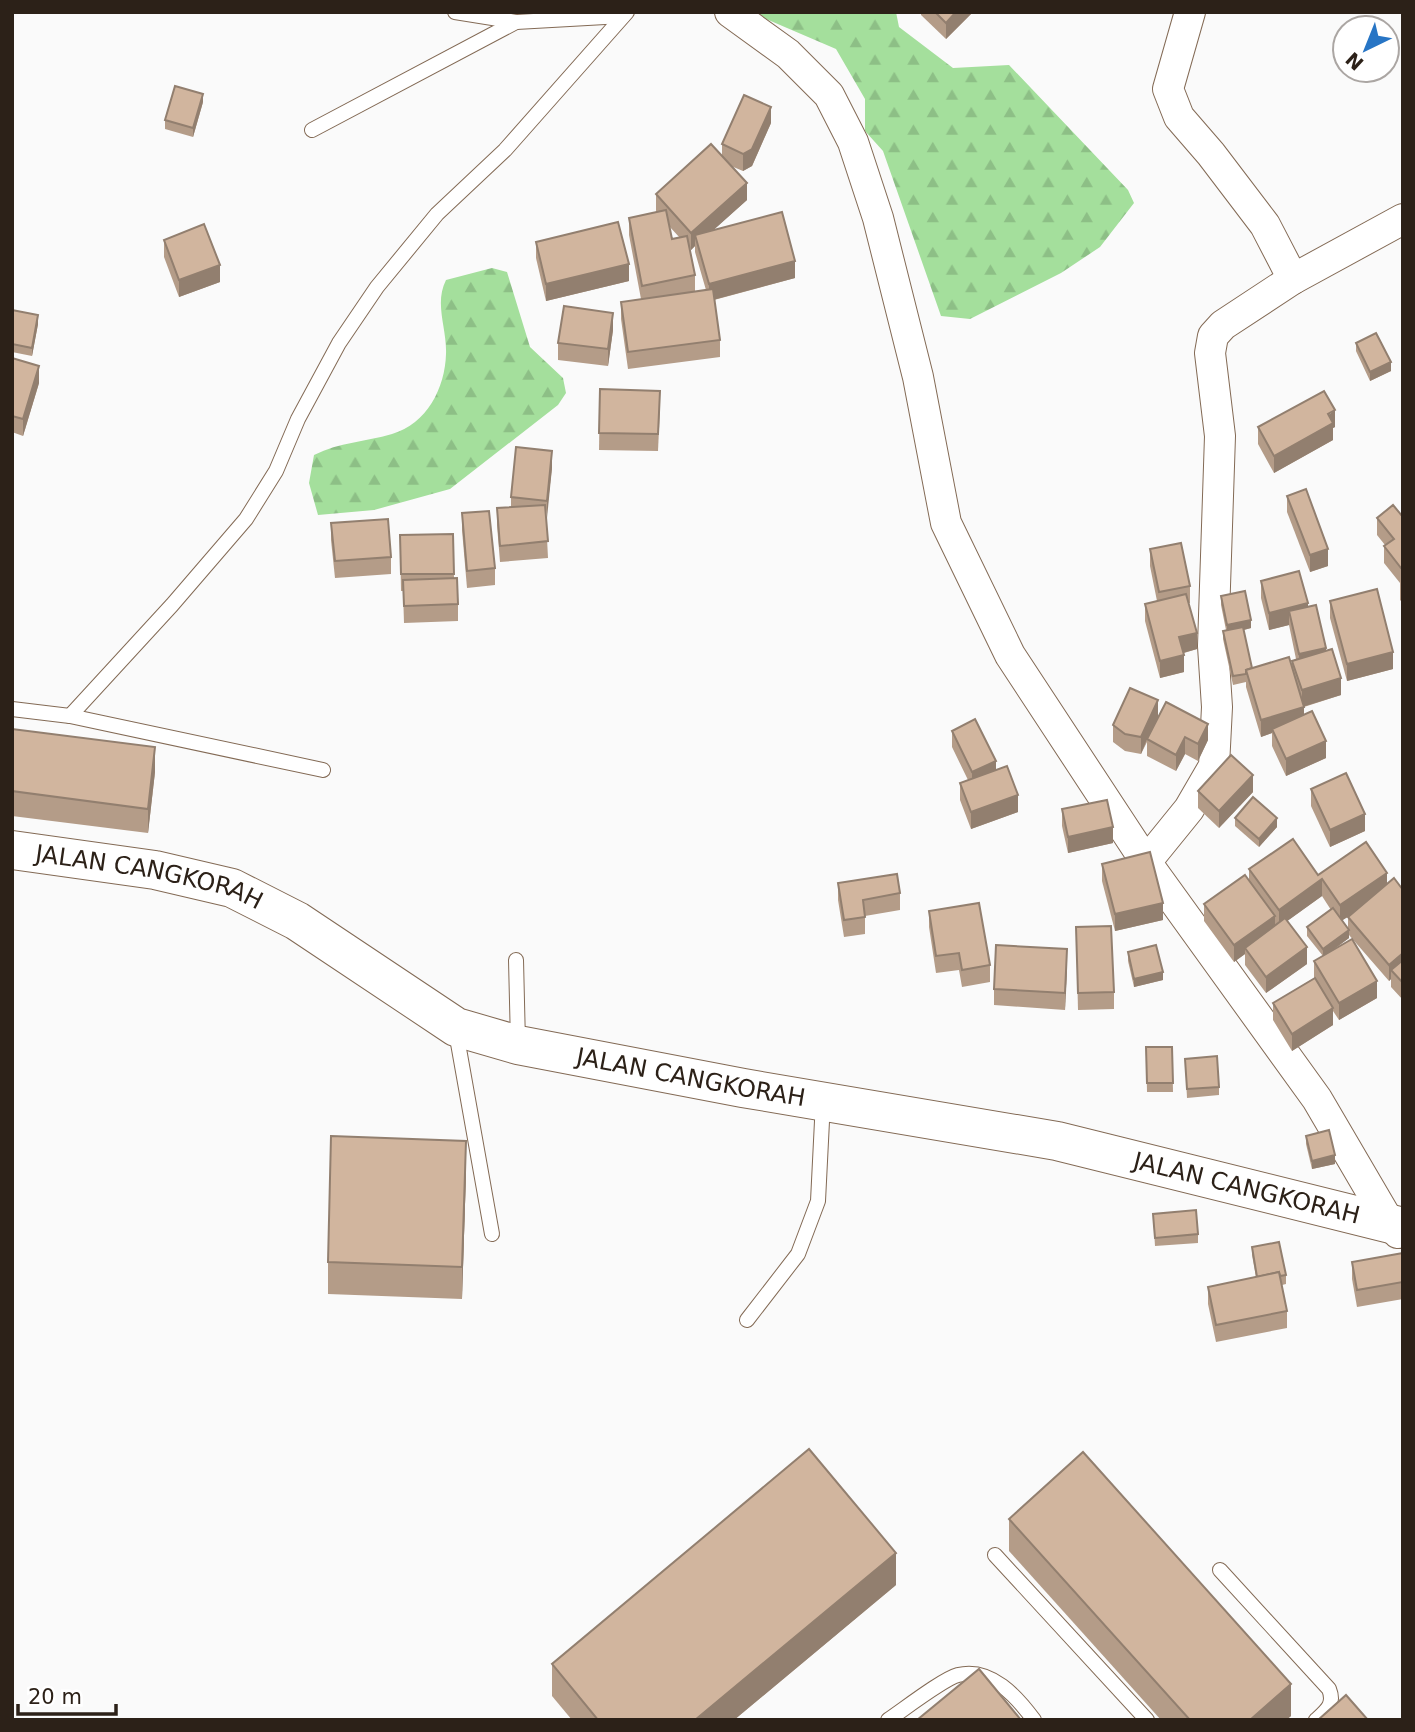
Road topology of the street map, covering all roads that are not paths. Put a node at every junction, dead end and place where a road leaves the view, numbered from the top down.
1 (455, 12) edge
2 (730, 12) edge
3 (1190, 12) edge
4 (625, 14) edge
5 (516, 22) junction
6 (312, 131) dead end
7 (1403, 219) edge
8 (1293, 279) junction
9 (12, 709) edge
10 (70, 716) junction
11 (323, 770) dead end
12 (12, 850) edge
13 (1146, 862) junction
14 (516, 960) dead end
15 (456, 1027) junction
16 (518, 1045) junction
17 (823, 1100) junction
18 (1398, 1229) edge
19 (492, 1234) dead end
20 (747, 1320) dead end
21 (995, 1555) dead end
22 (1220, 1570) dead end
23 (888, 1720) edge
24 (1034, 1720) edge
25 (1147, 1720) edge
26 (1316, 1720) edge

1 - 5 lane
2 - 13 street
3 - 8 street
4 - 5 lane
4 - 10 lane
5 - 6 lane
7 - 8 street
8 - 13 street
9 - 10 lane
10 - 11 lane
12 - 15 main road, JALAN CANGKORAH
13 - 18 street
14 - 16 lane
15 - 16 main road, JALAN CANGKORAH
15 - 19 lane
16 - 17 main road, JALAN CANGKORAH
17 - 18 main road, JALAN CANGKORAH
17 - 20 lane
21 - 25 lane
22 - 26 lane
23 - 24 lane

